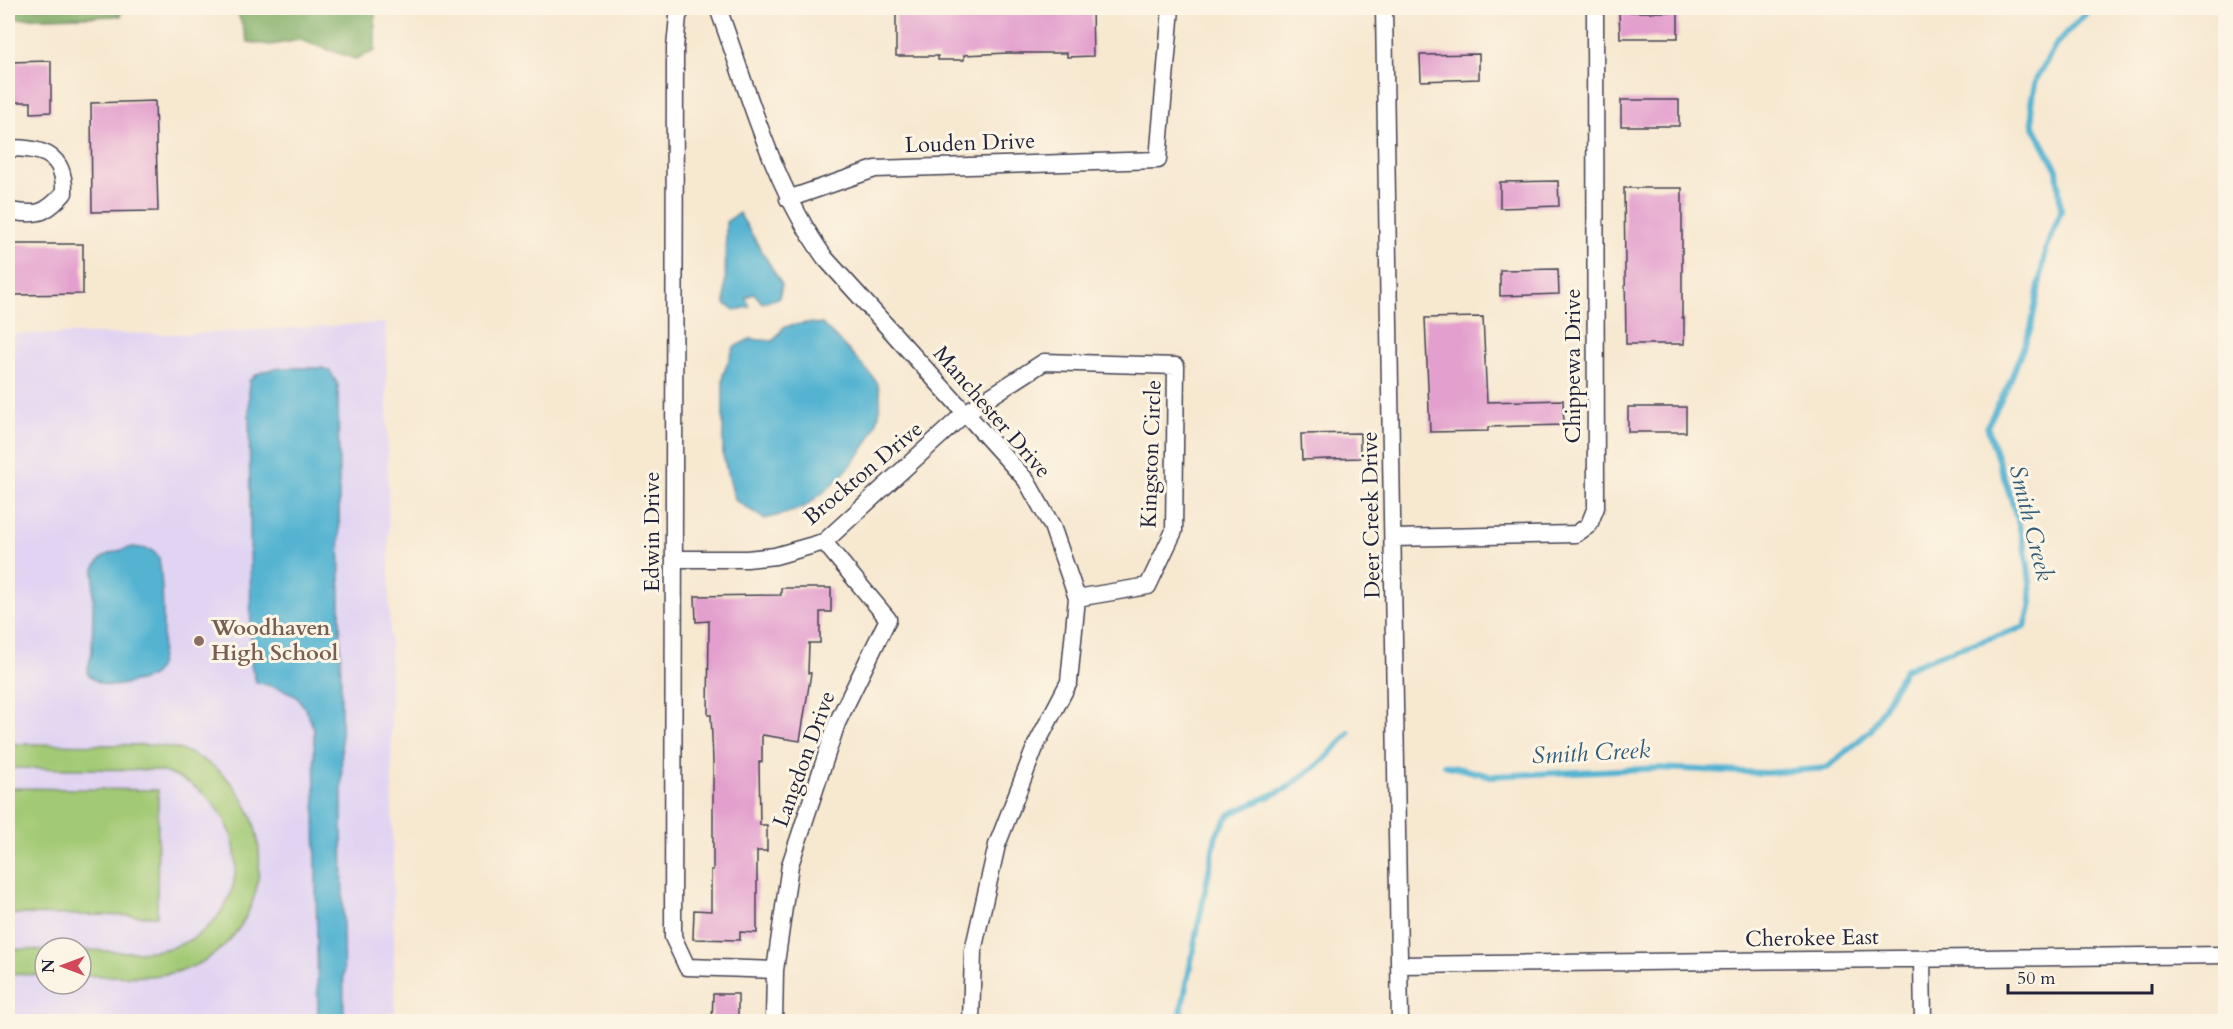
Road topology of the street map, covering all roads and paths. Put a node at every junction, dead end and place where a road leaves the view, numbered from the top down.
1 (683, 8) edge
2 (718, 8) edge
3 (1171, 8) edge
4 (1384, 8) edge
5 (1595, 8) edge
6 (8, 148) edge
7 (788, 199) junction
8 (8, 212) edge
9 (965, 413) junction
10 (1394, 538) junction
11 (824, 542) junction
12 (675, 559) junction
13 (1077, 598) junction
14 (2226, 955) edge
15 (1922, 959) junction
16 (1399, 965) junction
17 (775, 970) junction
18 (774, 1022) edge
19 (971, 1022) edge
20 (1400, 1022) edge
21 (1923, 1022) edge

1 - 12 street, Edwin Drive
2 - 7 street, Manchester Drive
3 - 7 street, Louden Drive
4 - 10 street, Deer Creek Drive
5 - 10 street, Chippewa Drive
6 - 8 street
7 - 9 street, Manchester Drive
9 - 11 street, Brockton Drive
9 - 13 street, Manchester Drive
9 - 13 street, Kingston Circle
10 - 16 street, Deer Creek Drive
11 - 12 street, Brockton Drive
11 - 17 street, Langdon Drive
12 - 17 street, Edwin Drive
13 - 19 street, Manchester Drive
14 - 15 street, Cherokee East
15 - 16 street, Cherokee East
15 - 21 street
16 - 20 street, Deer Creek Drive
17 - 18 street, Langdon Drive

